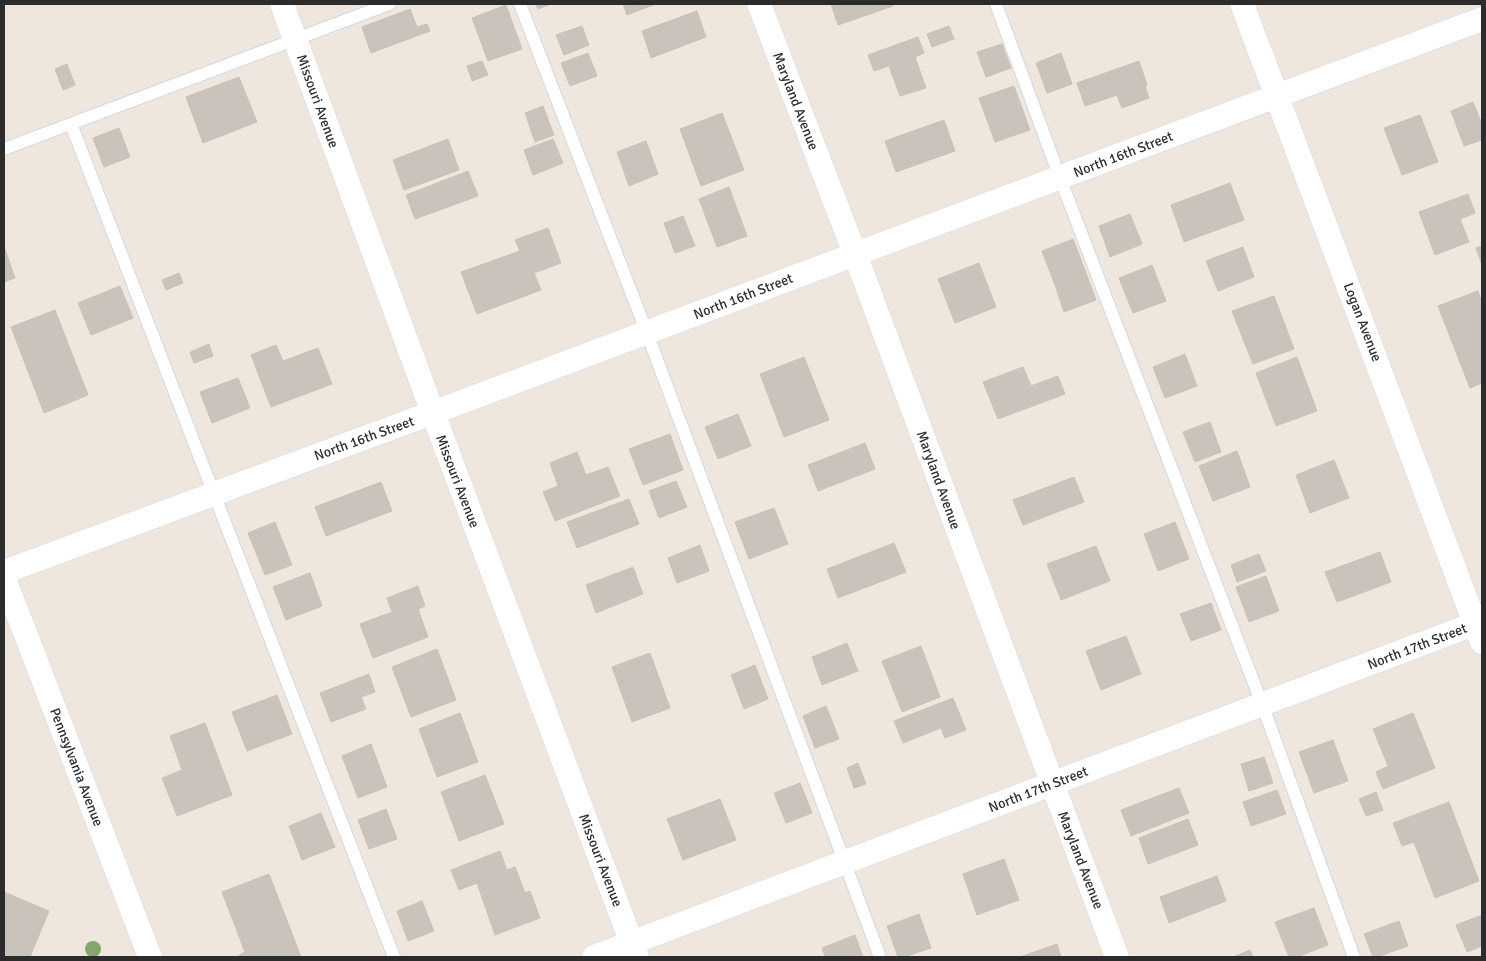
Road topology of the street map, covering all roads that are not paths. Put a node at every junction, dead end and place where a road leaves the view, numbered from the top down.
1 (282, 4) edge
2 (389, 4) edge
3 (520, 4) edge
4 (759, 4) edge
5 (996, 4) edge
6 (1242, 4) edge
7 (1482, 19) edge
8 (295, 40) junction
9 (1278, 96) junction
10 (71, 124) junction
11 (4, 149) edge
12 (1060, 178) junction
13 (855, 254) junction
14 (647, 333) junction
15 (433, 413) junction
16 (214, 494) junction
17 (4, 572) edge
18 (4, 578) edge
19 (1480, 628) edge
20 (1262, 704) junction
21 (1052, 784) junction
22 (845, 862) junction
23 (634, 950) edge
24 (150, 957) edge
25 (394, 957) edge
26 (594, 957) edge
27 (880, 957) edge
28 (1117, 957) edge
29 (1354, 957) edge

1 - 8 street, Missouri Avenue
2 - 8 lane
3 - 14 lane
4 - 13 street, Maryland Avenue
5 - 12 lane
6 - 9 street, Logan Avenue
7 - 9 street, North 16th Street
8 - 10 lane
8 - 15 street, Missouri Avenue
9 - 12 street, North 16th Street
9 - 19 street, Logan Avenue
10 - 11 lane
10 - 16 lane
12 - 13 street, North 16th Street
12 - 20 lane
13 - 14 street, North 16th Street
13 - 21 street, Maryland Avenue
14 - 15 street, North 16th Street
14 - 22 lane
15 - 16 street, North 16th Street
15 - 23 street, Missouri Avenue
16 - 17 street, North 16th Street
16 - 25 lane
18 - 24 street, Pennsylvania Avenue
19 - 20 street, North 17th Street
20 - 21 street, North 17th Street
20 - 29 lane
21 - 22 street, North 17th Street
21 - 28 street, Maryland Avenue
22 - 23 street, North 17th Street
22 - 27 lane
23 - 26 street, North 17th Street

